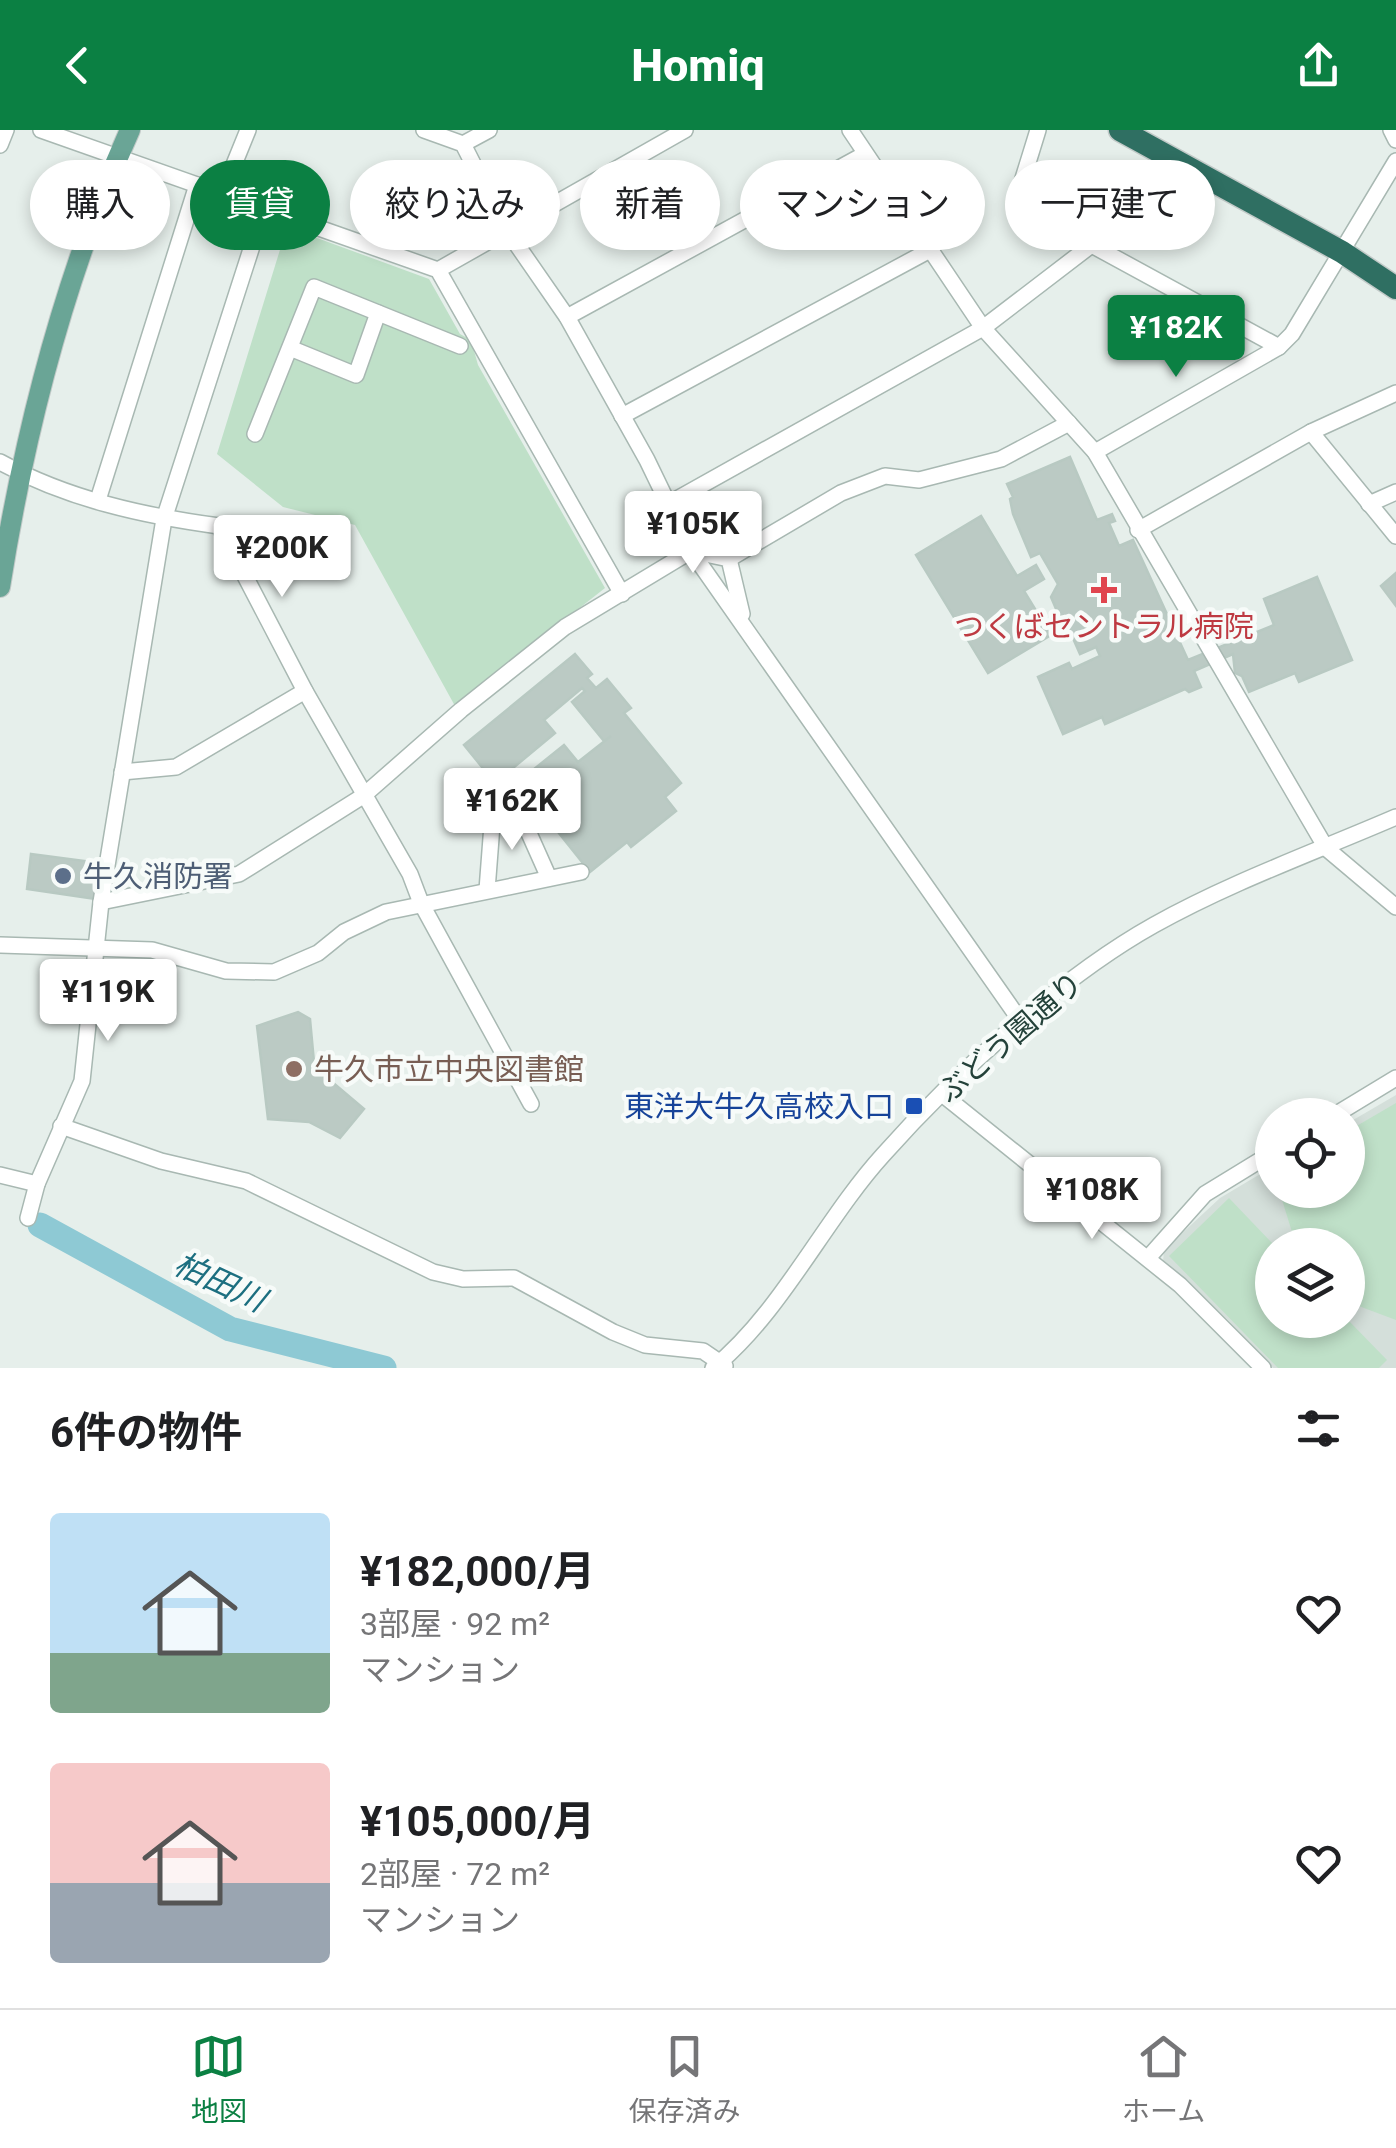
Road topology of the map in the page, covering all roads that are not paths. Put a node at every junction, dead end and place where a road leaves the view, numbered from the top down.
1 (6, 130) edge
2 (41, 130) edge
3 (130, 130) edge
4 (248, 130) edge
5 (424, 130) edge
6 (488, 130) edge
7 (685, 130) edge
8 (850, 130) edge
9 (1038, 130) edge
10 (1120, 130) edge
11 (1390, 130) edge
12 (1396, 140) edge
13 (463, 144) junction
14 (0, 145) edge
15 (866, 154) junction
16 (118, 157) junction
17 (236, 160) edge
18 (471, 160) edge
19 (870, 160) edge
20 (1029, 160) edge
21 (1396, 161) edge
22 (190, 182) edge
23 (560, 199) edge
24 (190, 206) edge
25 (330, 232) edge
26 (251, 250) edge
27 (471, 250) edge
28 (520, 250) edge
29 (930, 250) joint
30 (1085, 250) edge
31 (1106, 250) edge
32 (1342, 252) junction
33 (438, 270) junction
34 (1396, 288) edge
35 (378, 312) junction
36 (567, 318) junction
37 (983, 328) junction
38 (460, 346) dead end
39 (1279, 347) junction
40 (290, 348) junction
41 (1396, 393) edge
42 (622, 416) junction
43 (1069, 423) junction
44 (1311, 432) junction
45 (255, 434) dead end
46 (1095, 452) junction
47 (0, 462) edge
48 (19, 472) junction
49 (1396, 492) edge
50 (98, 500) junction
51 (668, 504) junction
52 (1369, 504) junction
53 (164, 518) junction
54 (1138, 530) junction
55 (1396, 536) edge
56 (691, 551) junction
57 (728, 559) junction
58 (0, 587) edge
59 (622, 594) junction
60 (744, 623) junction
61 (304, 690) junction
62 (122, 772) junction
63 (363, 796) junction
64 (1396, 817) edge
65 (1326, 848) junction
66 (580, 872) dead end
67 (549, 878) junction
68 (487, 890) junction
69 (101, 902) junction
70 (421, 903) junction
71 (1396, 907) edge
72 (0, 945) edge
73 (96, 946) junction
74 (1022, 1024) junction
75 (1396, 1078) edge
76 (942, 1094) junction
77 (1363, 1098) edge
78 (531, 1104) dead end
79 (61, 1126) junction
80 (1255, 1163) edge
81 (0, 1175) edge
82 (36, 1184) junction
83 (28, 1218) dead end
84 (1148, 1258) junction
85 (720, 1366) edge
86 (1263, 1368) edge

1 - 14 street
2 - 16 street
3 - 16 main road
4 - 17 street
5 - 13 street
6 - 13 street
7 - 23 street
8 - 15 street
9 - 20 street
10 - 32 highway
11 - 12 street
13 - 18 street
15 - 19 street
15 - 36 street
16 - 22 street
16 - 48 main road
21 - 32 street
24 - 50 street
25 - 33 street
26 - 53 street
27 - 33 street
28 - 36 street
29 - 37 street
29 - 42 street
30 - 37 street
31 - 39 street
32 - 34 highway
32 - 39 street
33 - 59 street
35 - 38 street
35 - 40 street
35 - 40 street
36 - 42 street
37 - 43 street
37 - 51 street
39 - 46 street
40 - 45 street
41 - 44 street
42 - 51 street
43 - 46 street
43 - 57 street
44 - 52 street
44 - 54 street
46 - 54 street
47 - 48 street
48 - 50 street
48 - 58 main road
49 - 52 street
50 - 53 street
51 - 56 street
52 - 55 street
53 - 61 street
53 - 62 street
54 - 65 street
56 - 57 street
56 - 59 street
56 - 60 street
57 - 60 street
59 - 63 street
60 - 74 street
61 - 62 street
61 - 63 street
62 - 69 street
63 - 69 street
63 - 70 street
64 - 65 street, ぶどう園通り
65 - 71 street
65 - 74 street, ぶどう園通り
66 - 67 street
67 - 68 street
67 - 68 street
68 - 70 street
69 - 73 street
70 - 73 street
70 - 78 street
72 - 73 street
73 - 79 street
74 - 76 street, ぶどう園通り
75 - 77 street
76 - 84 street
76 - 85 street, ぶどう園通り
79 - 82 street
79 - 85 street
80 - 84 street
81 - 82 street
82 - 83 street
84 - 86 street

